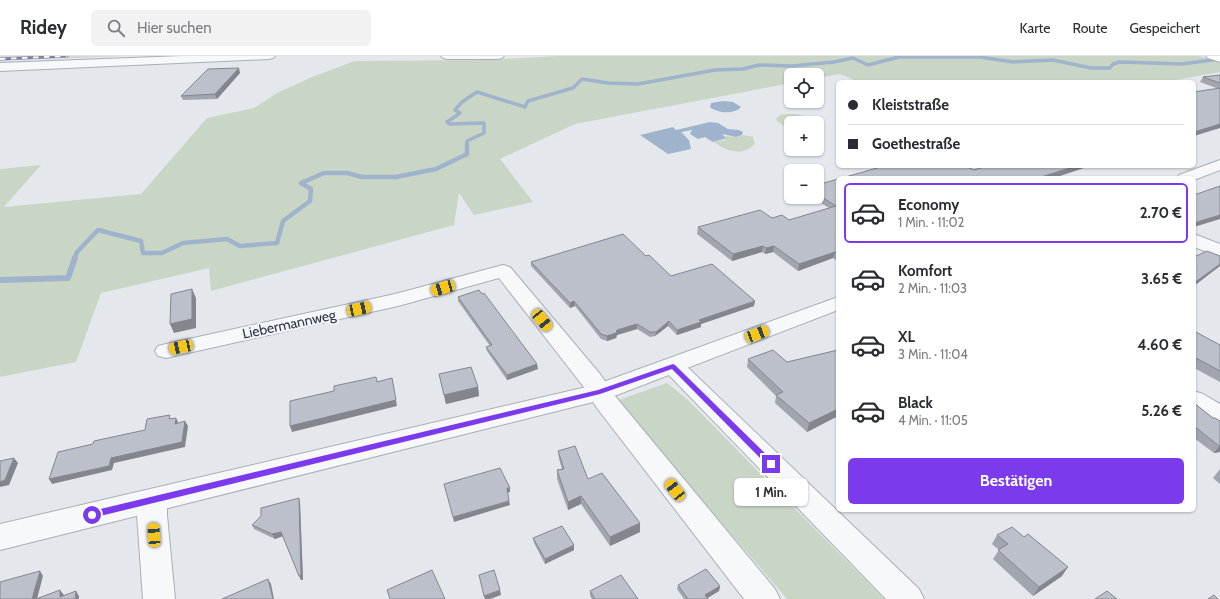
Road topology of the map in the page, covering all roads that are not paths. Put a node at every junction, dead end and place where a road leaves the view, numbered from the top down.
1 (269, 56) edge
2 (447, 56) edge
3 (498, 56) edge
4 (0, 67) edge
5 (1220, 165) edge
6 (1190, 176) edge
7 (1196, 241) edge
8 (1220, 250) edge
9 (836, 304) edge
10 (166, 351) dead end
11 (673, 366) junction
12 (600, 392) junction
13 (1196, 401) edge
14 (1220, 415) edge
15 (153, 500) junction
16 (0, 537) edge
17 (159, 599) edge
18 (764, 599) edge
19 (908, 599) edge

1 - 4 street
2 - 3 street
5 - 6 street
7 - 8 street
9 - 11 street
10 - 12 street, Liebermannweg
11 - 12 street
11 - 19 street
12 - 15 street
12 - 18 street
13 - 14 street
15 - 16 street
15 - 17 street

